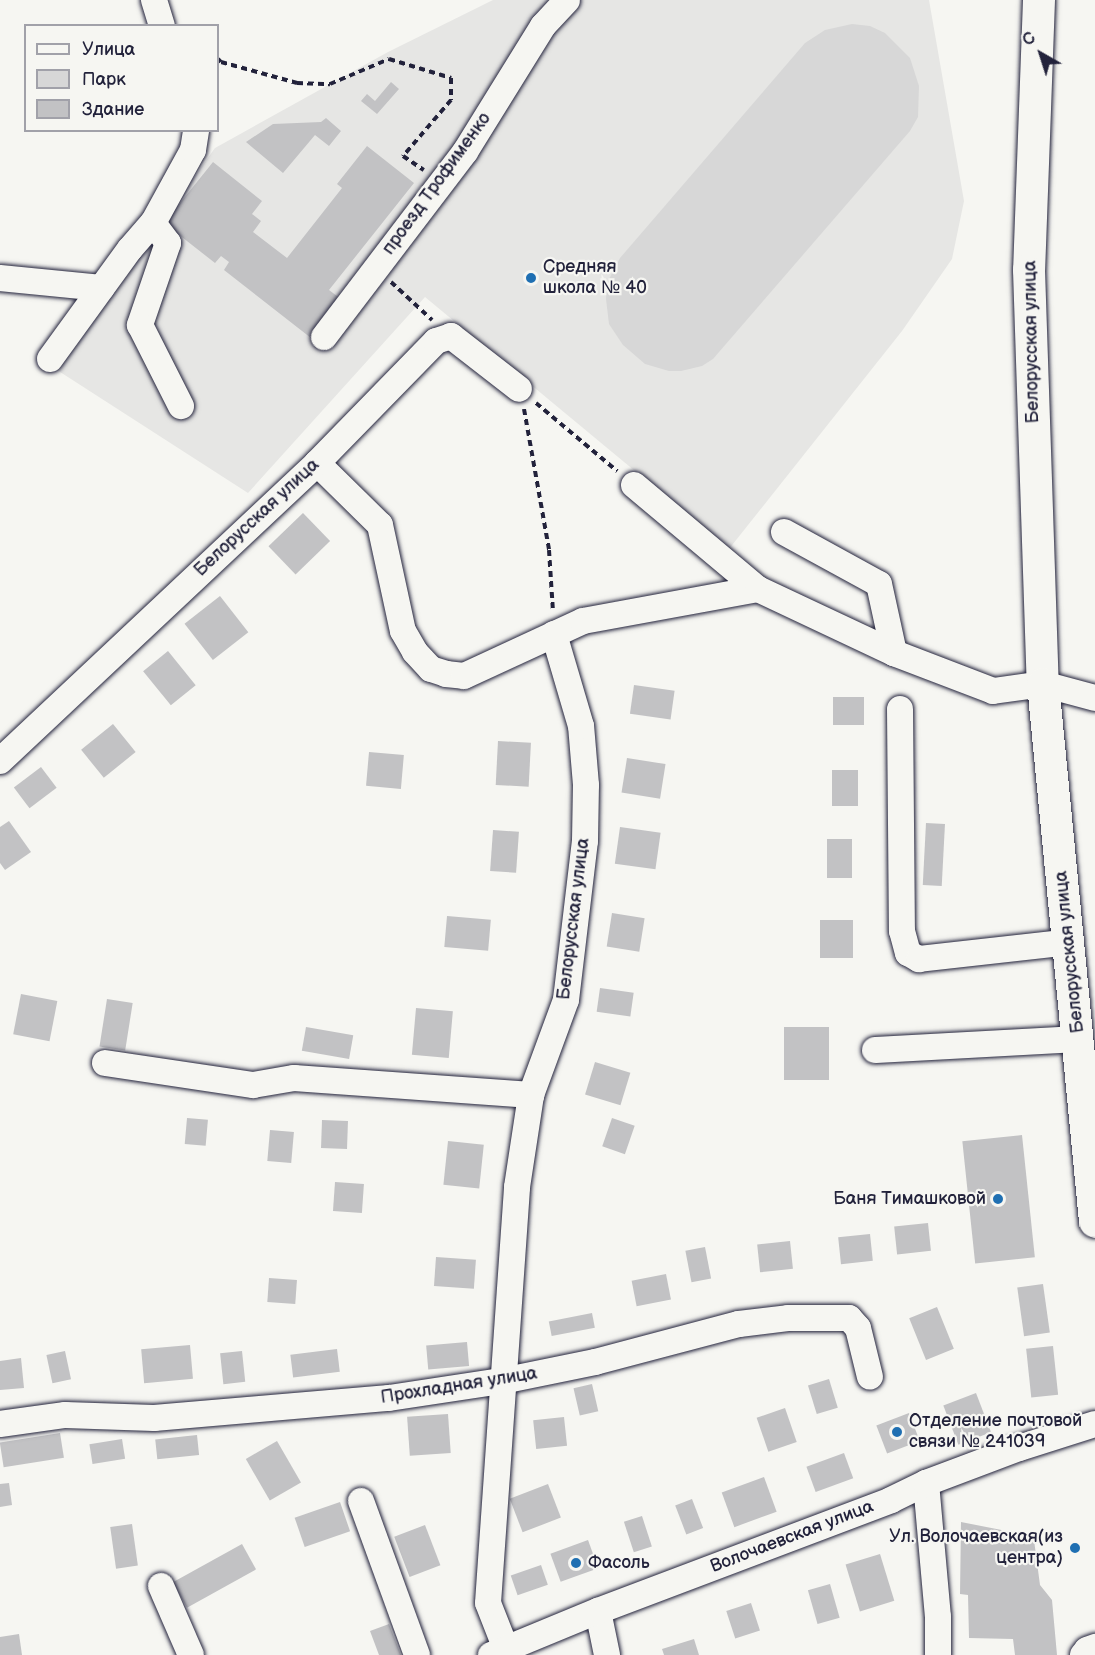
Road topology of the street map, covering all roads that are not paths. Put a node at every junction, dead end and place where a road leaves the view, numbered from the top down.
1 (154, 0) edge
2 (567, 0) edge
3 (1040, 0) edge
4 (161, 24) edge
5 (196, 132) edge
6 (153, 222) junction
7 (0, 278) edge
8 (102, 288) junction
9 (324, 337) dead end
10 (50, 359) dead end
11 (519, 389) road end
12 (181, 406) dead end
13 (317, 463) junction
14 (634, 485) road end
15 (784, 532) dead end
16 (758, 589) junction
17 (554, 634) junction
18 (894, 652) junction
19 (1043, 684) junction
20 (1095, 698) edge
21 (900, 709) dead end
22 (0, 761) edge
23 (1070, 942) junction
24 (1079, 1039) junction
25 (875, 1050) dead end
26 (105, 1063) dead end
27 (531, 1095) junction
28 (1095, 1221) edge
29 (870, 1377) dead end
30 (502, 1381) junction
31 (0, 1424) edge
32 (1095, 1424) edge
33 (926, 1483) junction
34 (362, 1501) dead end
35 (161, 1586) dead end
36 (598, 1611) junction
37 (1095, 1647) edge
38 (499, 1652) edge
39 (191, 1655) edge
40 (417, 1655) edge
41 (607, 1655) edge
42 (938, 1655) edge
43 (1083, 1655) edge

1 - 4 street
2 - 9 street, проезд Трофименко
3 - 19 main road, Белорусская улица
5 - 6 street
6 - 8 street
6 - 12 street
7 - 8 street
8 - 10 street
11 - 13 street, Белорусская улица
13 - 17 street
13 - 22 street, Белорусская улица
14 - 16 street
15 - 18 street
16 - 17 street
16 - 18 street
17 - 27 street, Белорусская улица
18 - 19 street
19 - 20 street
19 - 23 main road, Белорусская улица
21 - 23 street
23 - 24 main road, Белорусская улица
24 - 25 street
24 - 28 main road, Белорусская улица
26 - 27 street
27 - 30 street, Белорусская улица
29 - 30 street, Прохладная улица
30 - 31 street, Прохладная улица
30 - 38 street, Белорусская улица
32 - 33 street, Волочаевская улица
33 - 36 street, Волочаевская улица
33 - 42 street
34 - 40 street
35 - 39 street
36 - 38 street, Волочаевская улица
36 - 41 street
37 - 43 street

